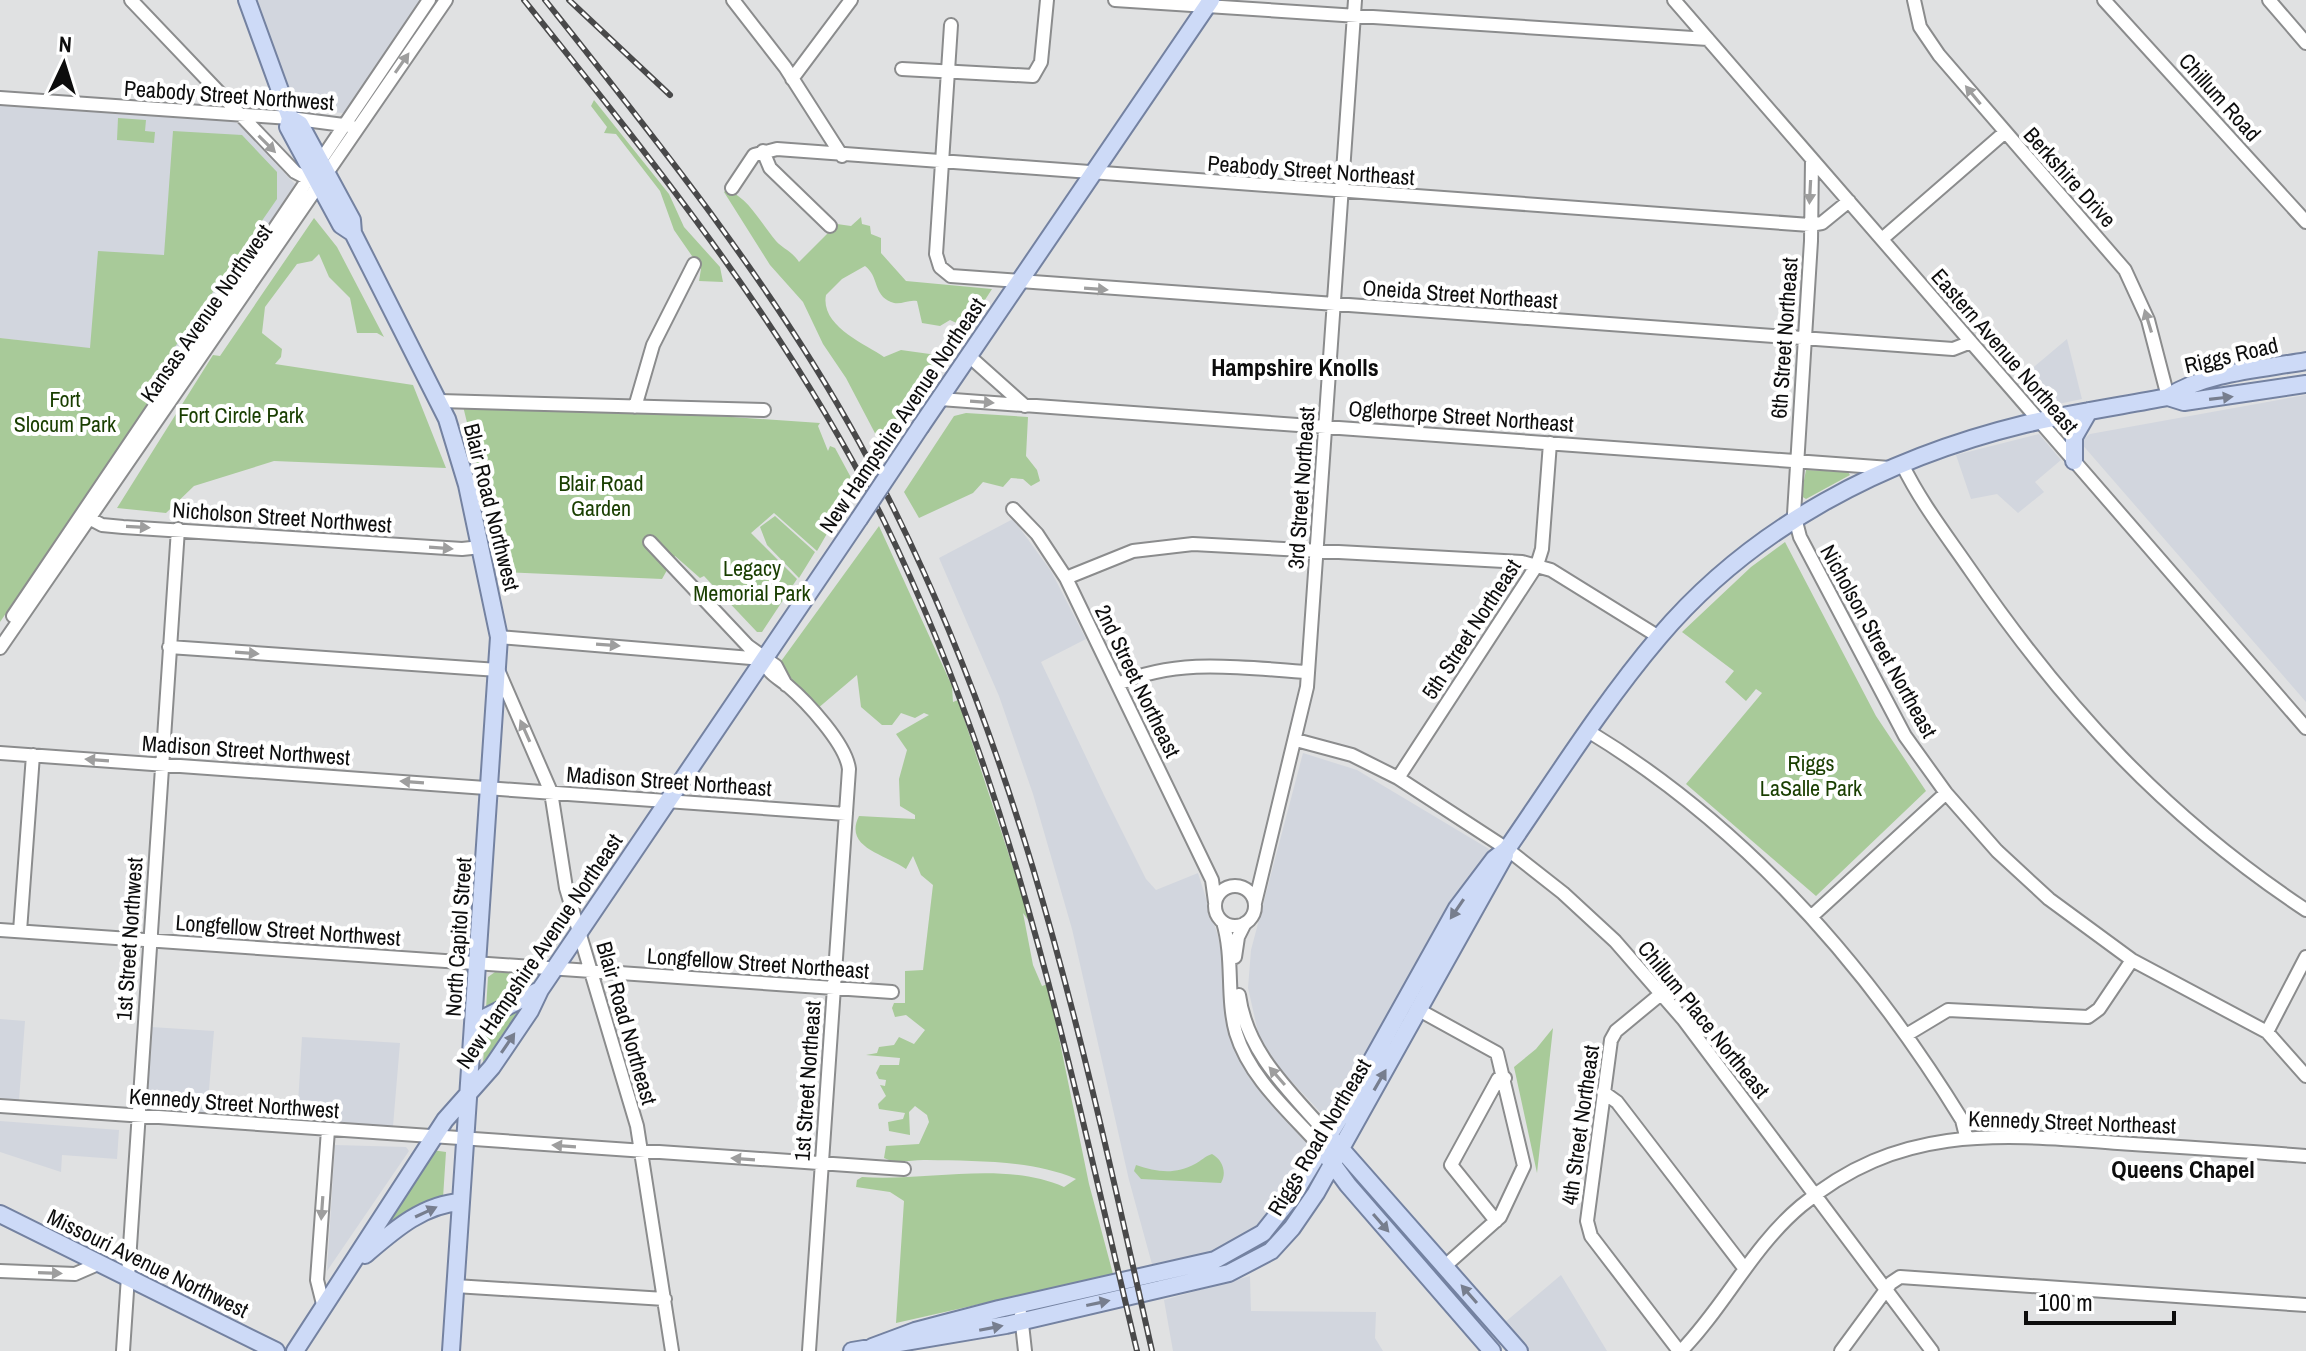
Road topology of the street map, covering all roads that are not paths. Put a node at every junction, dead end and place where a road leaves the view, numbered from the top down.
1 (131, 0) edge
2 (247, 0) edge
3 (429, 0) edge
4 (446, 0) edge
5 (733, 0) edge
6 (851, 0) edge
7 (1047, 0) edge
8 (1115, 0) edge
9 (1355, 0) edge
10 (1674, 0) edge
11 (1914, 0) edge
12 (2104, 0) edge
13 (2269, 0) edge
14 (1209, 3) edge
15 (1177, 5) junction
16 (1354, 16) junction
17 (951, 25) dead end
18 (1191, 29) junction
19 (1708, 39) junction
20 (2306, 43) edge
21 (902, 69) dead end
22 (948, 72) junction
23 (792, 79) junction
24 (0, 98) edge
25 (239, 115) junction
26 (290, 118) junction
27 (344, 125) junction
28 (358, 127) junction
29 (2004, 133) junction
30 (763, 151) junction
31 (842, 156) junction
32 (1812, 159) junction
33 (942, 164) junction
34 (317, 174) junction
35 (1092, 175) junction
36 (732, 188) dead end
37 (1342, 192) junction
38 (1849, 201) junction
39 (2306, 222) edge
40 (1810, 225) junction
41 (830, 226) dead end
42 (1882, 239) junction
43 (694, 264) dead end
44 (1018, 283) junction
45 (1334, 305) junction
46 (1804, 339) junction
47 (1971, 342) junction
48 (969, 356) junction
49 (2306, 361) edge
50 (2306, 384) edge
51 (2168, 397) junction
52 (940, 399) junction
53 (440, 401) junction
54 (1025, 406) junction
55 (635, 407) junction
56 (764, 410) dead end
57 (2089, 411) junction
58 (2039, 421) junction
59 (1325, 427) junction
60 (1550, 443) junction
61 (1795, 460) junction
62 (2074, 461) junction
63 (1897, 466) junction
64 (1013, 509) dead end
65 (86, 517) junction
66 (1795, 519) junction
67 (178, 529) junction
68 (650, 542) dead end
69 (481, 547) junction
70 (1316, 551) junction
71 (1537, 565) junction
72 (1066, 578) junction
73 (0, 635) edge
74 (499, 637) junction
75 (1659, 637) junction
76 (169, 647) junction
77 (0, 648) edge
78 (763, 659) junction
79 (498, 670) junction
80 (1308, 672) junction
81 (1118, 684) junction
82 (2306, 728) edge
83 (1588, 731) junction
84 (1296, 740) junction
85 (0, 753) edge
86 (33, 755) junction
87 (161, 765) junction
88 (1398, 778) junction
89 (490, 788) junction
90 (551, 792) junction
91 (1946, 793) junction
92 (668, 801) junction
93 (846, 814) junction
94 (1507, 849) junction
95 (1258, 878) junction
96 (1212, 880) junction
97 (1235, 887) junction
98 (1215, 902) junction
99 (1255, 903) junction
100 (2306, 910) edge
101 (1812, 916) junction
102 (1223, 922) junction
103 (1245, 923) junction
104 (0, 930) edge
105 (20, 931) junction
106 (580, 932) junction
107 (149, 940) junction
108 (2306, 957) edge
109 (2132, 960) junction
110 (478, 963) junction
111 (555, 969) junction
112 (591, 971) junction
113 (834, 988) junction
114 (540, 990) junction
115 (892, 992) dead end
116 (1662, 993) junction
117 (1419, 1010) junction
118 (474, 1023) junction
119 (2267, 1032) junction
120 (1908, 1034) junction
121 (2306, 1076) edge
122 (1505, 1078) junction
123 (468, 1092) junction
124 (1603, 1092) junction
125 (0, 1106) edge
126 (137, 1116) junction
127 (328, 1130) junction
128 (1966, 1136) junction
129 (433, 1137) junction
130 (466, 1140) junction
131 (1330, 1143) junction
132 (641, 1152) junction
133 (2306, 1156) edge
134 (1332, 1163) junction
135 (821, 1164) junction
136 (904, 1169) dead end
137 (1815, 1195) junction
138 (461, 1202) junction
139 (0, 1214) edge
140 (1496, 1221) junction
141 (98, 1264) junction
142 (1445, 1266) junction
143 (352, 1267) junction
144 (1745, 1269) junction
145 (0, 1271) edge
146 (126, 1277) junction
147 (455, 1286) junction
148 (1887, 1291) junction
149 (665, 1299) junction
150 (2306, 1305) edge
151 (324, 1308) junction
152 (1020, 1312) junction
153 (123, 1351) edge
154 (276, 1351) edge
155 (295, 1351) edge
156 (451, 1351) edge
157 (672, 1351) edge
158 (809, 1351) edge
159 (852, 1351) edge
160 (1025, 1351) edge
161 (1492, 1351) edge
162 (1519, 1351) edge
163 (1680, 1351) edge
164 (1841, 1351) edge
165 (1932, 1351) edge

1 - 25 street
2 - 26 main road, Blair Road Northwest
3 - 27 street, Kansas Avenue Northwest
28 -> 4 street, Kansas Avenue Northwest
5 - 23 street
6 - 23 street
7 - 22 street
8 - 15 street
9 - 16 street, 3rd Street Northeast
10 - 19 street, Eastern Avenue Northeast
29 -> 11 street, Berkshire Drive
12 - 39 street, Chillum Road
13 - 20 street
14 - 15 street
14 - 16 street
14 - 18 main road, New Hampshire Avenue Northeast
15 - 18 street
16 - 19 street
16 - 37 street, 3rd Street Northeast
17 - 22 street
18 - 35 main road, New Hampshire Avenue Northeast
19 - 32 street, Eastern Avenue Northeast
21 - 22 street
22 - 33 street
23 - 31 street
24 - 25 street, Peabody Street Northwest
25 - 26 street, Peabody Street Northwest
25 -> 34 street
26 - 27 street, Peabody Street Northwest
26 - 34 main road, Blair Road Northwest
27 - 28 street, Peabody Street Northwest
27 - 34 street, Kansas Avenue Northwest
28 - 34 street, Kansas Avenue Northwest
29 - 42 street
51 -> 29 street, Berkshire Drive
30 - 31 street, Peabody Street Northeast
30 - 36 street
30 - 41 street
31 - 33 street, Peabody Street Northeast
32 - 38 street, Eastern Avenue Northeast
32 -> 40 street, 6th Street Northeast
33 - 35 street, Peabody Street Northeast
33 - 44 street, Oneida Street Northeast
34 - 53 main road, Blair Road Northwest
34 - 65 street, Kansas Avenue Northwest
35 - 37 street, Peabody Street Northeast
35 - 44 main road, New Hampshire Avenue Northeast
37 - 40 street, Peabody Street Northeast
37 - 45 street, 3rd Street Northeast
38 - 40 street
38 - 42 street, Eastern Avenue Northeast
40 - 46 street, 6th Street Northeast
42 - 47 street, Eastern Avenue Northeast
43 - 55 street
44 -> 45 street, Oneida Street Northeast
44 - 48 main road, New Hampshire Avenue Northeast
45 - 46 street, Oneida Street Northeast
45 - 59 street, 3rd Street Northeast
46 - 47 street, Oneida Street Northeast
46 - 61 street, 6th Street Northeast
47 - 58 street, Eastern Avenue Northeast
48 - 52 main road, New Hampshire Avenue Northeast
48 - 54 street
49 - 51 main road, Riggs Road
51 -> 50 main road, Riggs Road
51 - 57 main road, Riggs Road
52 -> 54 street, Oglethorpe Street Northeast
52 - 78 main road, New Hampshire Avenue Northeast, bridge
53 - 55 street
53 - 69 main road, Blair Road Northwest
54 - 59 street, Oglethorpe Street Northeast
55 - 56 street
57 - 58 main road, Riggs Road
57 - 62 main road
58 - 62 street, Eastern Avenue Northeast
58 - 63 main road, Riggs Road Northeast
59 - 60 street, Oglethorpe Street Northeast
59 - 70 street, 3rd Street Northeast
60 - 61 street, Oglethorpe Street Northeast
60 - 71 street, 5th Street Northeast
61 - 63 street, Oglethorpe Street Northeast
61 - 66 street, 6th Street Northeast
62 - 82 street, Eastern Avenue Northeast
63 - 66 main road, Riggs Road Northeast
63 - 100 street
64 - 72 street, 2nd Street Northeast
65 -> 67 street, Nicholson Street Northwest
65 - 73 street, Kansas Avenue Northwest
65 - 77 street, Kansas Avenue Northwest
66 - 75 main road, Riggs Road Northeast
66 - 91 street, Nicholson Street Northeast
67 -> 69 street, Nicholson Street Northwest
67 - 76 street, 1st Street Northwest
68 - 78 street, 1st Street Northeast
69 - 74 main road, Blair Road Northwest
70 - 71 street
70 - 72 street
70 - 80 street, 3rd Street Northeast
71 - 75 street
71 - 88 street, 5th Street Northeast
72 - 81 street, 2nd Street Northeast
74 -> 78 street
74 - 79 main road, Blair Road Northwest
75 - 83 main road, Riggs Road Northeast
76 -> 79 street
76 - 87 street, 1st Street Northwest
78 - 92 main road, New Hampshire Avenue Northeast
78 - 93 street, 1st Street Northeast
79 - 89 main road, North Capitol Street
90 -> 79 street, Blair Road Northeast
80 - 81 street
80 - 84 street, 3rd Street Northeast
81 - 96 street, 2nd Street Northeast
83 - 94 main road, Riggs Road Northeast
83 - 101 street
84 - 88 street, Chillum Place Northeast
84 - 95 street, 3rd Street Northeast
85 - 86 street, Madison Street Northwest
87 -> 86 street, Madison Street Northwest
86 - 105 street
89 -> 87 street, Madison Street Northwest
87 - 107 street, 1st Street Northwest
88 - 94 street, Chillum Place Northeast
89 - 90 street, Madison Street Northeast
89 - 110 main road, North Capitol Street
90 - 92 street, Madison Street Northeast
90 - 106 street, Blair Road Northeast
91 - 101 street
91 - 109 street, Nicholson Street Northeast
92 - 93 street, Madison Street Northeast
92 - 106 main road, New Hampshire Avenue Northeast
93 - 113 street, 1st Street Northeast
94 - 116 street, Chillum Place Northeast
94 - 117 main road, Riggs Road Northeast
94 -> 131 main road, Riggs Road Northeast
95 - 97 street
95 - 99 street, 3rd Street Northeast
96 - 97 street
96 - 98 street, 2nd Street Northeast
97 - 98 street
97 - 99 street
98 - 102 street
99 - 103 street
101 - 120 street
102 - 103 street
102 - 131 street
131 -> 103 street
104 - 105 street, Longfellow Street Northwest
105 - 107 street, Longfellow Street Northwest
106 - 111 main road, New Hampshire Avenue Northeast
106 - 112 street, Blair Road Northeast
107 - 110 street, Longfellow Street Northwest
107 - 126 street, 1st Street Northwest
108 - 119 street
109 - 119 street, Nicholson Street Northeast
109 - 120 street
110 - 111 street, Longfellow Street Northeast
110 - 118 main road, North Capitol Street
111 - 112 street, Longfellow Street Northeast
111 - 114 main road, New Hampshire Avenue Northeast
112 - 113 street, Longfellow Street Northeast
112 - 132 street, Blair Road Northeast
113 - 115 street, Longfellow Street Northeast
113 - 135 street, 1st Street Northeast
114 - 118 main road
123 -> 114 main road, New Hampshire Avenue Northeast
116 - 124 street, 4th Street Northeast
116 - 137 street, Chillum Place Northeast
117 - 122 street
131 -> 117 main road, Riggs Road Northeast
118 - 123 main road, North Capitol Street
119 - 121 street, Nicholson Street Northeast
120 - 128 street
122 - 140 street
122 - 140 street
123 - 129 main road, New Hampshire Avenue Northeast
123 - 130 main road, North Capitol Street
124 - 144 street
124 - 163 street, 4th Street Northeast
125 - 126 street, Kennedy Street Northwest
126 - 127 street, Kennedy Street Northwest
126 - 146 street, 1st Street Northwest
127 - 129 street, Kennedy Street Northwest
127 -> 151 street
128 - 133 street, Kennedy Street Northeast
128 - 137 street, Kennedy Street Northeast
129 - 130 street, Kennedy Street Northwest
129 - 143 main road, New Hampshire Avenue Northeast
132 -> 130 street
130 - 138 main road, North Capitol Street
131 - 134 main road, Riggs Road Northeast
131 - 142 main road
131 - 152 main road, Riggs Road Northeast
135 -> 132 street
132 - 149 street, Blair Road Northeast
152 -> 134 main road, Riggs Road Northeast
134 -> 161 main road
135 - 136 street
135 - 158 street, 1st Street Northeast
137 - 144 street, Kennedy Street Northeast
137 - 148 street, Chillum Place Northeast
143 -> 138 main road
138 - 147 main road, North Capitol Street
139 - 141 main road, Missouri Avenue Northwest
140 - 142 street
145 -> 141 street
141 - 146 main road, Missouri Avenue Northwest
162 -> 142 main road
143 - 151 main road
144 - 163 street, Kennedy Street Northeast
146 - 153 street, 1st Street Northwest
146 - 154 main road, Missouri Avenue Northwest
147 - 149 street
147 - 156 main road, North Capitol Street
148 - 150 street
148 - 164 street
148 - 165 street, Chillum Place Northeast
149 - 157 street, Blair Road Northeast
151 - 155 main road
152 - 159 main road, Riggs Road Northeast
152 - 160 street

